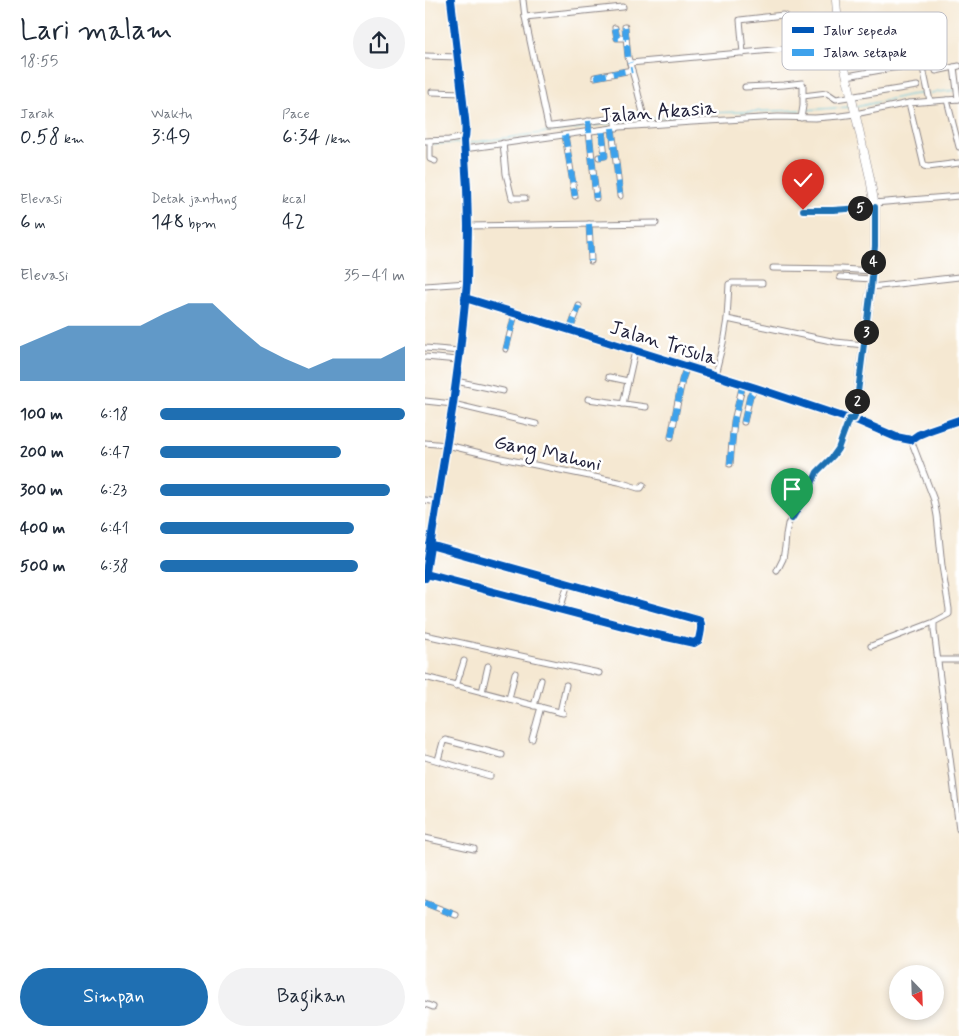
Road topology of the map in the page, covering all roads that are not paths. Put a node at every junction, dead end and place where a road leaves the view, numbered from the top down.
1 (451, 0) edge
2 (523, 0) edge
3 (623, 7) dead end
4 (782, 15) edge
5 (525, 17) junction
6 (625, 27) dead end
7 (615, 28) dead end
8 (626, 38) junction
9 (782, 50) edge
10 (743, 53) junction
11 (425, 56) edge
12 (459, 57) junction
13 (630, 63) junction
14 (957, 67) edge
15 (632, 70) junction
16 (846, 70) edge
17 (881, 70) edge
18 (923, 70) edge
19 (847, 76) junction
20 (595, 77) dead end
21 (917, 86) dead end
22 (745, 87) dead end
23 (432, 92) dead end
24 (462, 93) junction
25 (803, 96) junction
26 (851, 97) junction
27 (958, 97) edge
28 (930, 99) junction
29 (947, 100) junction
30 (909, 103) junction
31 (855, 111) junction
32 (801, 117) junction
33 (588, 121) junction
34 (645, 122) junction
35 (616, 125) junction
36 (603, 130) junction
37 (589, 131) junction
38 (565, 135) junction
39 (428, 143) edge
40 (503, 143) junction
41 (464, 144) junction
42 (959, 147) edge
43 (599, 156) dead end
44 (435, 161) dead end
45 (959, 163) edge
46 (575, 196) dead end
47 (620, 196) dead end
48 (959, 196) edge
49 (525, 198) dead end
50 (596, 198) dead end
51 (875, 205) junction
52 (803, 210) dead end
53 (656, 223) dead end
54 (589, 224) junction
55 (468, 226) junction
56 (591, 261) dead end
57 (773, 268) dead end
58 (840, 277) dead end
59 (959, 277) edge
60 (872, 279) junction
61 (467, 283) junction
62 (762, 284) dead end
63 (425, 286) edge
64 (465, 298) junction
65 (579, 306) dead end
66 (515, 314) junction
67 (727, 318) junction
68 (570, 330) junction
69 (864, 346) junction
70 (425, 348) edge
71 (506, 349) dead end
72 (460, 351) junction
73 (635, 351) junction
74 (425, 357) edge
75 (458, 360) junction
76 (687, 366) junction
77 (715, 375) junction
78 (609, 377) dead end
79 (456, 381) junction
80 (628, 381) junction
81 (743, 384) junction
82 (756, 388) junction
83 (503, 391) dead end
84 (588, 399) dead end
85 (425, 400) edge
86 (453, 404) junction
87 (623, 404) junction
88 (646, 408) dead end
89 (851, 419) junction
90 (959, 420) edge
91 (744, 422) dead end
92 (535, 424) dead end
93 (671, 437) dead end
94 (911, 440) junction
95 (425, 443) edge
96 (447, 445) junction
97 (730, 464) dead end
98 (643, 485) dead end
99 (425, 500) edge
100 (437, 506) junction
101 (430, 545) junction
102 (777, 571) dead end
103 (425, 576) edge
104 (568, 583) junction
105 (560, 610) junction
106 (934, 626) junction
107 (425, 635) edge
108 (871, 646) dead end
109 (938, 660) junction
110 (959, 660) edge
111 (464, 661) dead end
112 (488, 666) dead end
113 (515, 673) dead end
114 (599, 673) dead end
115 (425, 678) edge
116 (541, 680) dead end
117 (566, 685) dead end
118 (456, 686) junction
119 (482, 692) junction
120 (509, 699) junction
121 (534, 706) junction
122 (541, 707) junction
123 (532, 739) dead end
124 (502, 755) dead end
125 (425, 757) edge
126 (438, 760) junction
127 (490, 776) dead end
128 (957, 796) edge
129 (959, 828) edge
130 (425, 838) edge
131 (474, 849) dead end
132 (425, 903) edge
133 (456, 915) dead end
134 (425, 1004) edge
135 (433, 1007) dead end

1 - 12 street
2 - 5 street
3 - 5 street
4 - 10 street
5 - 33 street
6 - 8 street
7 - 8 street
8 - 13 street
9 - 10 street
10 - 13 street
11 - 12 street
12 - 24 street
13 - 15 street
14 - 27 street
15 - 20 street
15 - 34 street
16 - 19 street
17 - 19 street
18 - 28 street
19 - 26 street
21 - 26 street
22 - 25 street
23 - 24 street
24 - 41 street
25 - 26 street
25 - 32 street
26 - 31 street
27 - 29 street, Jalan Akasia
28 - 29 street, Jalan Akasia
28 - 30 street, Jalan Akasia
29 - 42 street
30 - 31 street, Jalan Akasia
30 - 45 street
31 - 32 street, Jalan Akasia
31 - 51 street
32 - 34 street, Jalan Akasia
33 - 35 street
33 - 37 street
34 - 35 street, Jalan Akasia
35 - 36 street, Jalan Akasia
35 - 47 street
36 - 37 street, Jalan Akasia
36 - 43 street
37 - 38 street, Jalan Akasia
37 - 50 street
38 - 40 street, Jalan Akasia
38 - 46 street
39 - 41 street, Jalan Akasia
39 - 44 street
40 - 41 street, Jalan Akasia
40 - 49 street
41 - 55 street
48 - 51 street
51 - 52 street
51 - 60 street
53 - 54 street
54 - 55 street
54 - 56 street
55 - 61 street
57 - 60 street
58 - 60 street
59 - 60 street
60 - 69 street
61 - 63 street
61 - 64 street
62 - 67 street
64 - 66 street, Jalan Trisula
64 - 72 street
65 - 68 street
66 - 68 street, Jalan Trisula
66 - 71 street
67 - 69 street
67 - 77 street
68 - 73 street, Jalan Trisula
69 - 89 street
70 - 72 street
72 - 75 street
73 - 76 street, Jalan Trisula
73 - 80 street
74 - 75 street
75 - 79 street
76 - 77 street, Jalan Trisula
76 - 93 street
77 - 81 street, Jalan Trisula
78 - 80 street
79 - 83 street
79 - 86 street
80 - 87 street
81 - 82 street, Jalan Trisula
81 - 97 street
82 - 89 street, Jalan Trisula
82 - 91 street
84 - 87 street
85 - 86 street
86 - 92 street
86 - 96 street
87 - 88 street
89 - 94 street
89 - 102 street
90 - 94 street
94 - 106 street
95 - 96 street, Gang Mahoni
96 - 98 street, Gang Mahoni
96 - 100 street
99 - 100 street
100 - 101 street
101 - 103 street
101 - 104 street
103 - 105 street
104 - 105 street
104 - 105 street
106 - 108 street
106 - 109 street
107 - 114 street
109 - 110 street
109 - 128 street
111 - 118 street
112 - 119 street
113 - 120 street
115 - 118 street
116 - 121 street
117 - 122 street
118 - 119 street
119 - 120 street
120 - 121 street
121 - 122 street
122 - 123 street
124 - 126 street
125 - 126 street
126 - 127 street
128 - 129 street
130 - 131 street
132 - 133 street
134 - 135 street

